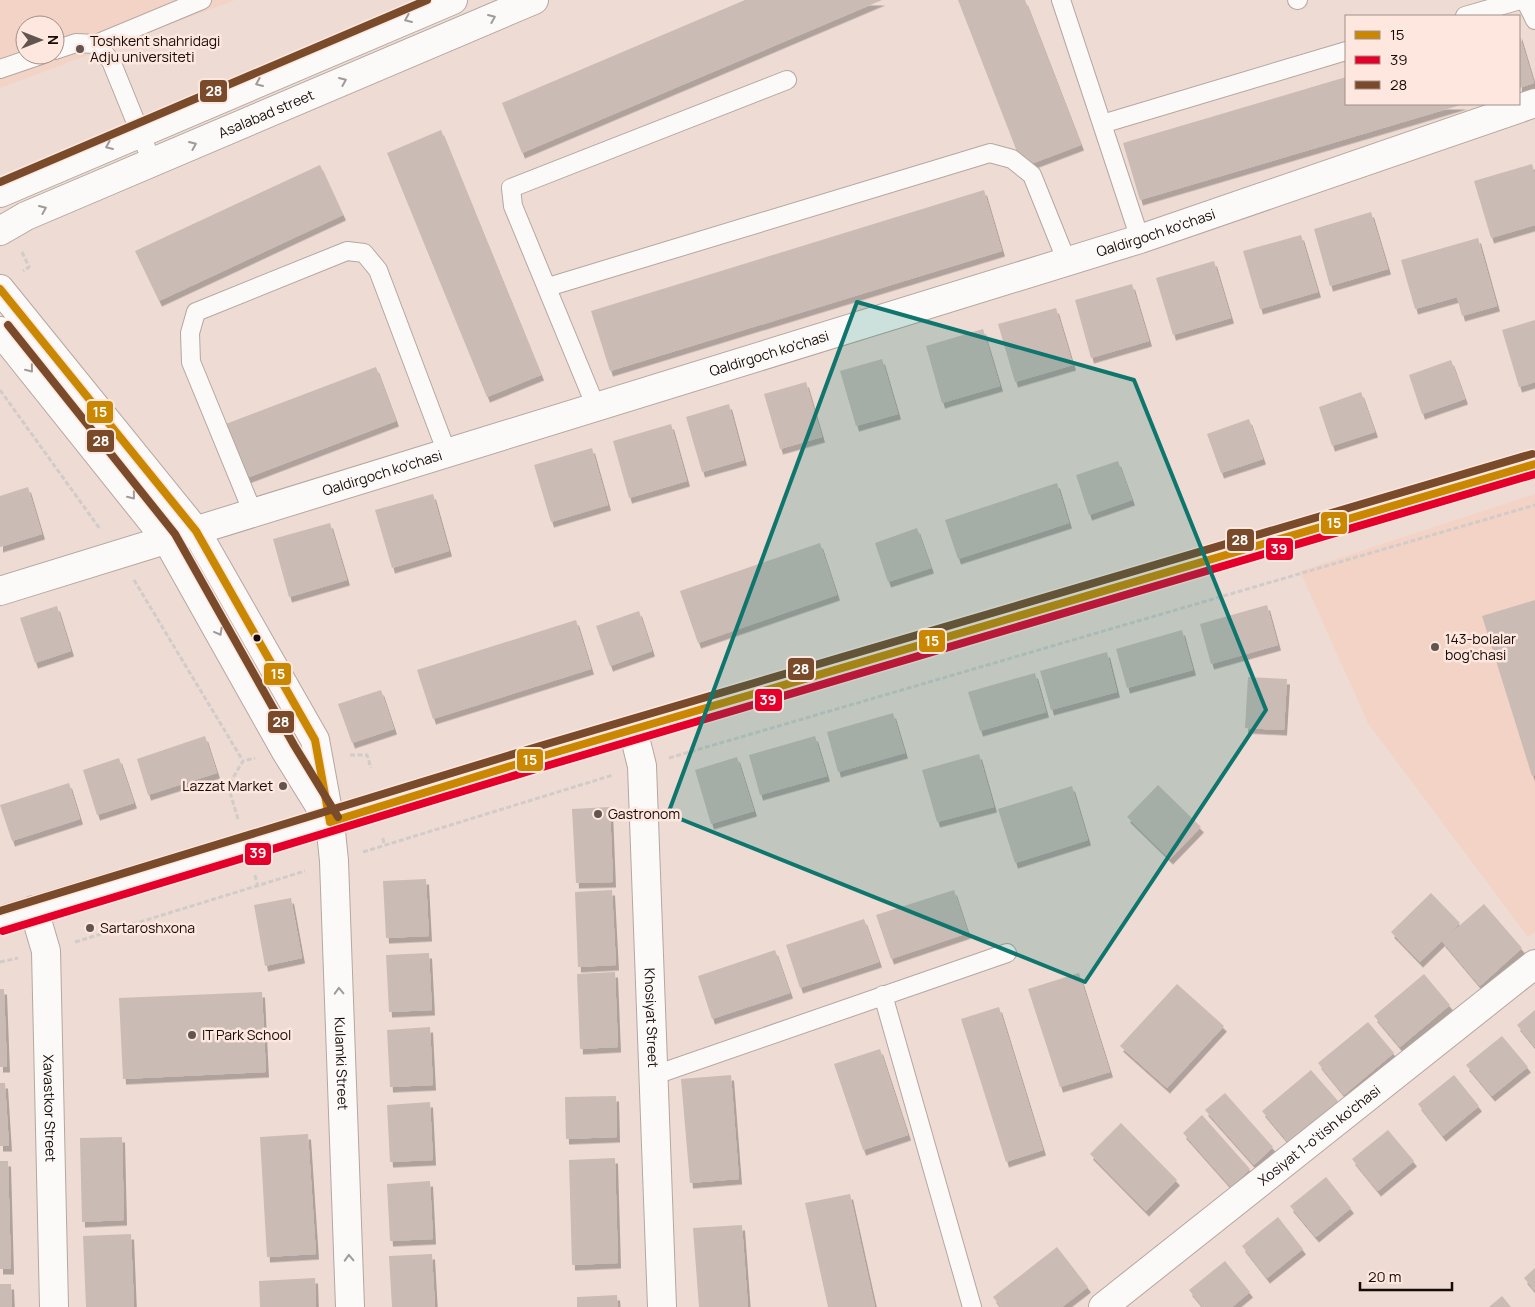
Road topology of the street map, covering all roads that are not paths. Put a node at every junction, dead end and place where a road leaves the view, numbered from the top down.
1 (202, 0) edge
2 (453, 0) edge
3 (534, 0) edge
4 (1061, 0) edge
5 (1520, 0) edge
6 (1525, 0) edge
7 (1468, 15) edge
8 (1535, 20) edge
9 (96, 44) junction
10 (65, 47) edge
11 (1345, 52) edge
12 (15, 64) edge
13 (0, 69) edge
14 (787, 80) dead end
15 (1535, 103) edge
16 (1102, 124) junction
17 (140, 133) junction
18 (152, 162) junction
19 (0, 193) edge
20 (9, 238) edge
21 (1140, 239) junction
22 (1068, 262) junction
23 (9, 282) edge
24 (548, 287) junction
25 (0, 331) edge
26 (596, 407) junction
27 (447, 453) junction
28 (1535, 464) edge
29 (253, 513) junction
30 (196, 531) junction
31 (167, 540) junction
32 (0, 591) edge
33 (632, 730) junction
34 (330, 822) junction
35 (34, 910) junction
36 (0, 921) edge
37 (1007, 953) dead end
38 (1535, 964) edge
39 (883, 995) junction
40 (655, 1075) junction
41 (54, 1307) edge
42 (350, 1307) edge
43 (662, 1307) edge
44 (972, 1307) edge
45 (1104, 1307) edge

1 - 9 lane
2 -> 17 main road
18 -> 3 main road, Asalabad street
4 - 16 lane
5 - 7 lane
6 - 8 lane
9 - 10 lane
9 - 17 lane
11 - 16 lane
12 - 13 lane
14 - 24 lane
15 - 21 main road, Qaldirgoch ko'chasi
16 - 21 lane
17 - 18 lane
17 -> 19 main road
20 -> 18 main road, Asalabad street
21 - 22 main road, Qaldirgoch ko'chasi
22 - 24 lane
22 - 26 main road, Qaldirgoch ko'chasi
23 - 30 main road, Kulamki Street
24 - 26 lane
25 -> 31 main road
26 - 27 main road, Qaldirgoch ko'chasi
27 - 29 main road, Qaldirgoch ko'chasi
27 - 29 lane
28 - 33 main road
29 - 30 main road, Qaldirgoch ko'chasi
30 - 31 main road, Qaldirgoch ko'chasi
30 - 34 main road, Kulamki Street
31 - 32 main road, Qaldirgoch ko'chasi
31 -> 34 main road
33 - 34 main road
33 - 40 main road, Khosiyat Street
34 - 35 main road
42 -> 34 main road, Kulamki Street
35 - 36 main road
35 - 41 main road, Xavastkor Street
37 - 39 lane
38 - 45 main road, Xosiyat 1-o'tish ko'chasi
39 - 40 lane
39 - 44 lane
40 - 43 main road, Khosiyat Street

